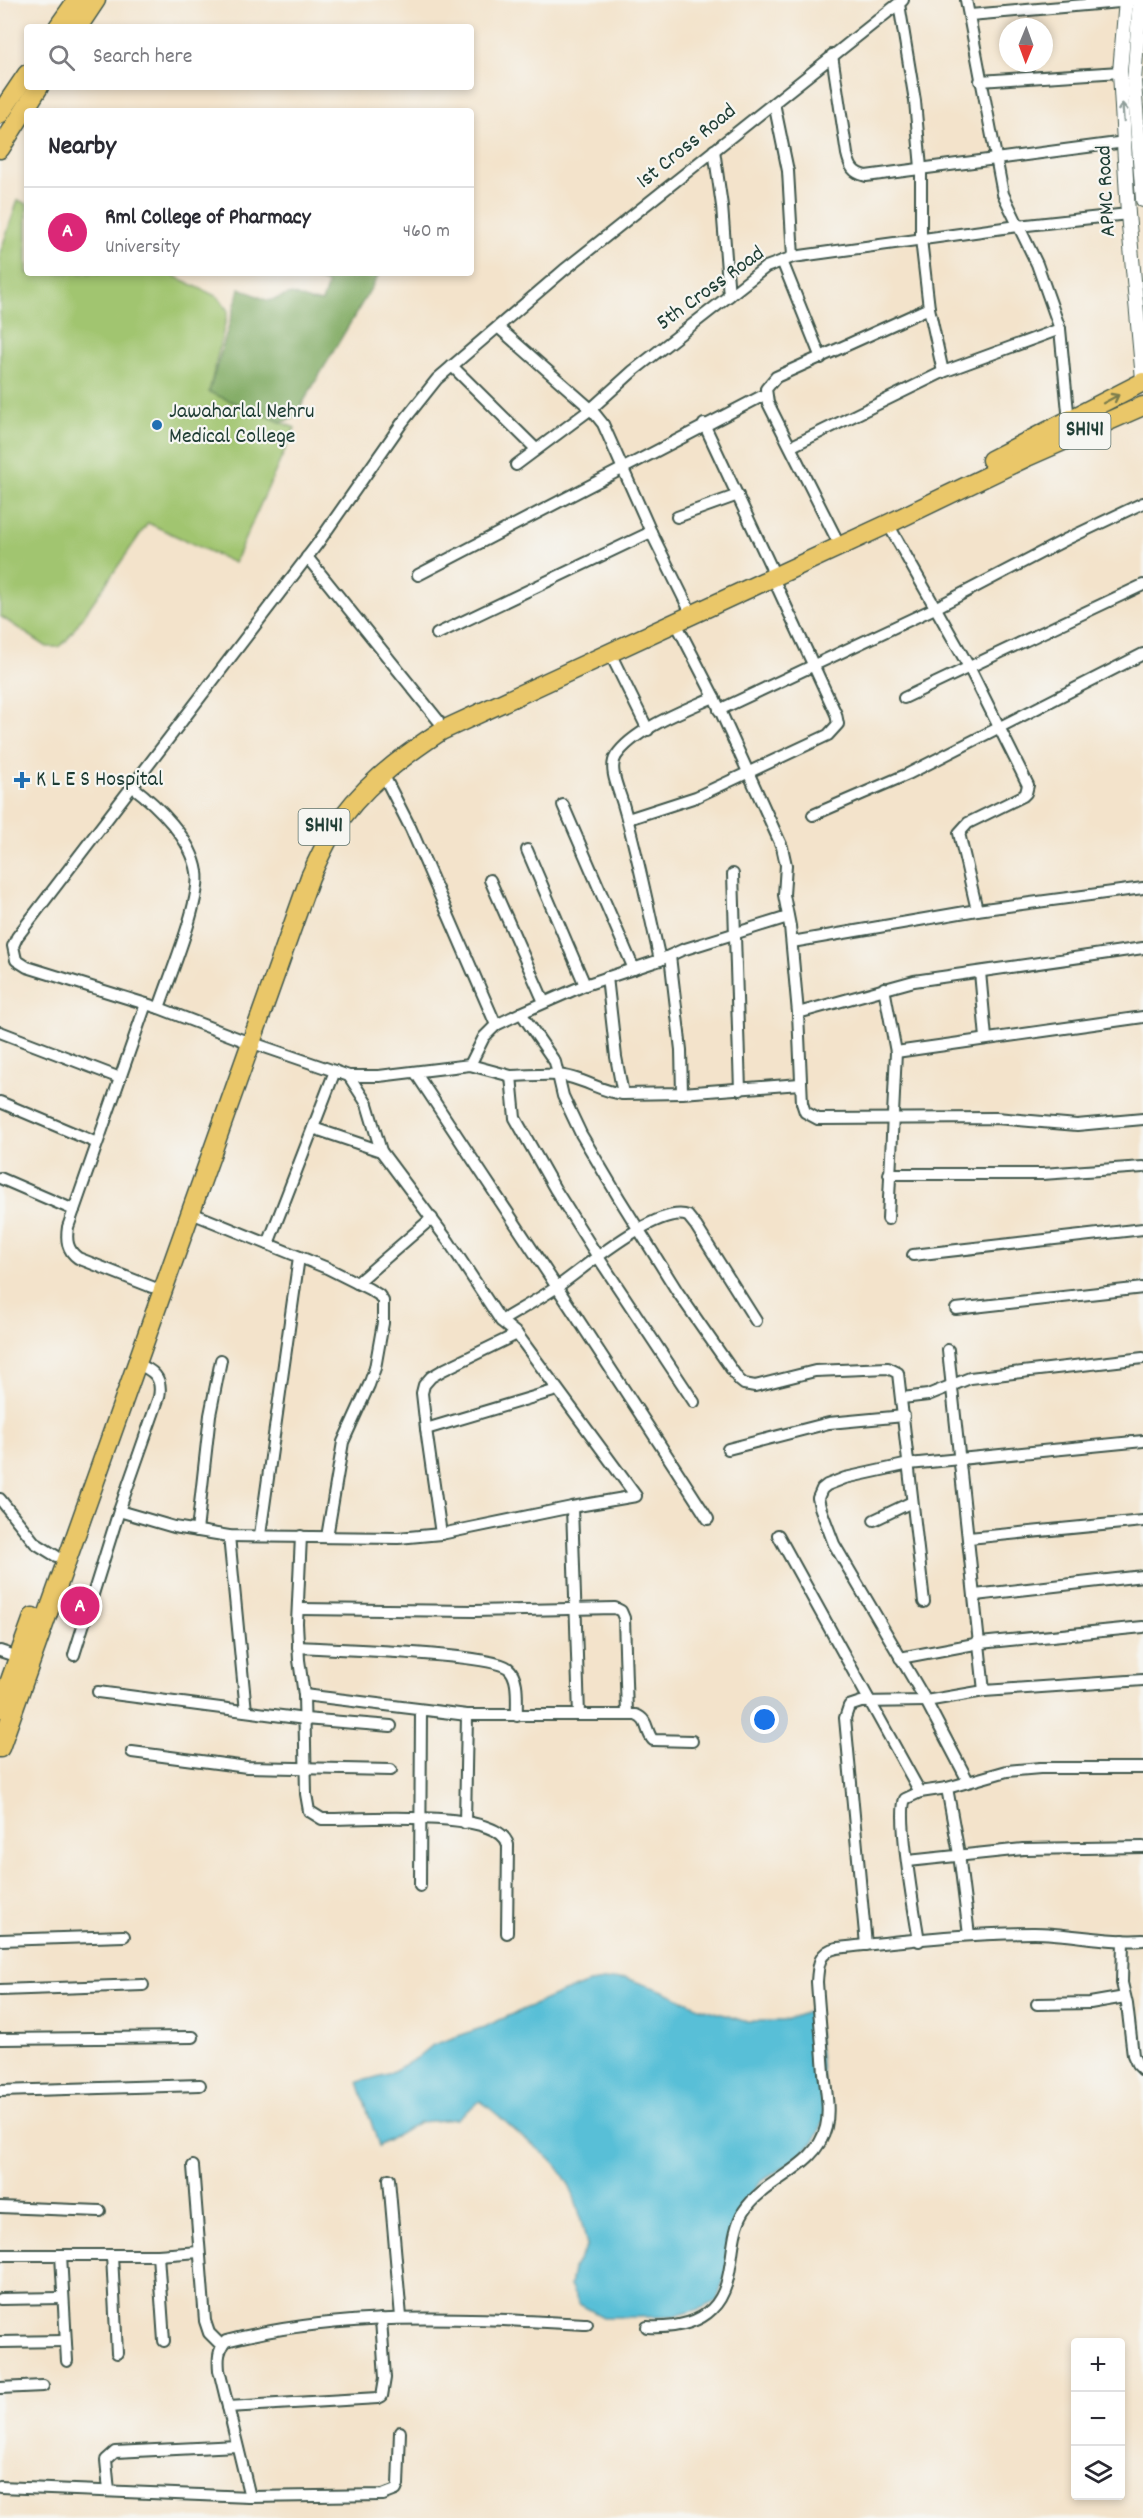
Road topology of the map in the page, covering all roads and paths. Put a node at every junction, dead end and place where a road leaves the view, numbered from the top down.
1 (76, 0) edge
2 (96, 0) edge
3 (966, 0) edge
4 (1133, 1) edge
5 (901, 2) edge
6 (970, 15) junction
7 (60, 24) edge
8 (80, 24) edge
9 (832, 55) junction
10 (1120, 72) junction
11 (24, 78) edge
12 (980, 81) junction
13 (37, 90) edge
14 (774, 103) junction
15 (26, 108) edge
16 (24, 111) edge
17 (0, 114) edge
18 (1135, 137) edge
19 (0, 149) edge
20 (714, 150) junction
21 (997, 158) junction
22 (921, 168) junction
23 (1143, 200) edge
24 (1128, 214) junction
25 (1018, 226) junction
26 (921, 239) junction
27 (793, 257) junction
28 (782, 261) junction
29 (729, 296) junction
30 (929, 308) junction
31 (499, 328) junction
32 (1060, 329) junction
33 (821, 358) junction
34 (452, 366) junction
35 (943, 372) junction
36 (1143, 381) edge
37 (766, 394) junction
38 (1143, 406) edge
39 (591, 409) junction
40 (1069, 422) junction
41 (704, 424) junction
42 (792, 446) junction
43 (536, 449) junction
44 (516, 465) dead end
45 (621, 468) junction
46 (738, 495) junction
47 (1143, 503) edge
48 (677, 518) dead end
49 (888, 524) junction
50 (651, 532) junction
51 (835, 536) junction
52 (307, 556) junction
53 (772, 572) junction
54 (418, 575) dead end
55 (1143, 585) edge
56 (935, 608) junction
57 (686, 614) junction
58 (437, 634) dead end
59 (610, 654) junction
60 (1143, 654) edge
61 (814, 664) junction
62 (969, 667) junction
63 (714, 697) junction
64 (904, 698) dead end
65 (719, 710) junction
66 (438, 720) junction
67 (1000, 728) junction
68 (648, 730) junction
69 (749, 773) junction
70 (383, 774) junction
71 (132, 786) junction
72 (563, 805) dead end
73 (813, 815) dead end
74 (628, 819) junction
75 (527, 850) dead end
76 (733, 874) dead end
77 (490, 880) dead end
78 (1143, 888) edge
79 (977, 910) junction
80 (788, 917) junction
81 (734, 934) junction
82 (792, 942) junction
83 (1143, 948) edge
84 (665, 958) junction
85 (634, 969) junction
86 (980, 972) junction
87 (607, 977) junction
88 (585, 985) junction
89 (884, 988) junction
90 (544, 1002) junction
91 (146, 1004) junction
92 (159, 1008) junction
93 (521, 1013) junction
94 (798, 1013) junction
95 (1143, 1017) edge
96 (496, 1025) junction
97 (0, 1032) edge
98 (986, 1038) junction
99 (247, 1042) junction
100 (896, 1052) junction
101 (470, 1065) junction
102 (335, 1071) junction
103 (415, 1072) junction
104 (560, 1075) junction
105 (349, 1076) junction
106 (511, 1077) junction
107 (120, 1078) junction
108 (800, 1084) junction
109 (740, 1090) junction
110 (682, 1093) junction
111 (623, 1094) junction
112 (0, 1102) edge
113 (893, 1117) junction
114 (1143, 1119) edge
115 (313, 1128) junction
116 (97, 1143) junction
117 (381, 1151) junction
118 (1143, 1167) edge
119 (889, 1174) junction
120 (0, 1178) edge
121 (74, 1210) junction
122 (189, 1212) junction
123 (432, 1218) junction
124 (888, 1219) dead end
125 (639, 1229) junction
126 (1143, 1229) edge
127 (268, 1244) junction
128 (913, 1255) dead end
129 (299, 1257) junction
130 (598, 1257) junction
131 (357, 1283) junction
132 (152, 1287) junction
133 (556, 1288) junction
134 (1143, 1288) edge
135 (956, 1309) dead end
136 (501, 1321) junction
137 (756, 1321) dead end
138 (518, 1334) junction
139 (948, 1350) dead end
140 (1143, 1358) edge
141 (221, 1360) dead end
142 (135, 1363) junction
143 (954, 1385) junction
144 (557, 1390) junction
145 (902, 1398) junction
146 (694, 1402) dead end
147 (904, 1416) junction
148 (426, 1429) junction
149 (1143, 1441) edge
150 (728, 1449) dead end
151 (959, 1458) junction
152 (909, 1464) junction
153 (0, 1499) edge
154 (912, 1502) junction
155 (572, 1507) junction
156 (119, 1511) junction
157 (708, 1519) dead end
158 (874, 1520) dead end
159 (1143, 1521) edge
160 (197, 1531) junction
161 (441, 1534) junction
162 (260, 1535) junction
163 (778, 1535) dead end
164 (229, 1536) junction
165 (301, 1536) junction
166 (327, 1537) junction
167 (969, 1538) junction
168 (56, 1556) junction
169 (1143, 1576) edge
170 (975, 1595) junction
171 (924, 1602) dead end
172 (575, 1608) junction
173 (298, 1609) junction
174 (1143, 1627) edge
175 (980, 1643) junction
176 (298, 1647) junction
177 (0, 1651) edge
178 (74, 1655) dead end
179 (18, 1657) junction
180 (900, 1658) junction
181 (1143, 1680) edge
182 (984, 1691) junction
183 (98, 1692) dead end
184 (304, 1695) junction
185 (926, 1701) junction
186 (870, 1702) junction
187 (0, 1708) edge
188 (421, 1710) junction
189 (246, 1711) junction
190 (627, 1714) junction
191 (467, 1715) junction
192 (579, 1715) junction
193 (517, 1716) junction
194 (305, 1719) junction
195 (391, 1725) dead end
196 (692, 1741) dead end
197 (0, 1748) edge
198 (132, 1752) dead end
199 (1143, 1768) edge
200 (306, 1769) junction
201 (391, 1770) dead end
202 (968, 1781) junction
203 (947, 1788) junction
204 (920, 1792) junction
205 (420, 1818) junction
206 (465, 1823) junction
207 (1143, 1847) edge
208 (959, 1854) junction
209 (908, 1862) junction
210 (420, 1886) dead end
211 (507, 1933) dead end
212 (969, 1935) junction
213 (124, 1936) dead end
214 (0, 1940) edge
215 (1123, 1940) junction
216 (1143, 1940) edge
217 (919, 1941) junction
218 (866, 1945) junction
219 (143, 1985) dead end
220 (0, 1990) edge
221 (1125, 1997) junction
222 (1037, 2004) dead end
223 (193, 2037) dead end
224 (0, 2039) edge
225 (1143, 2070) edge
226 (200, 2085) dead end
227 (0, 2091) edge
228 (193, 2166) dead end
229 (388, 2179) dead end
230 (0, 2207) edge
231 (100, 2211) dead end
232 (200, 2252) junction
233 (158, 2254) junction
234 (0, 2255) edge
235 (61, 2255) junction
236 (112, 2255) junction
237 (62, 2298) junction
238 (0, 2299) edge
239 (401, 2317) junction
240 (381, 2319) junction
241 (587, 2324) dead end
242 (647, 2326) dead end
243 (65, 2341) junction
244 (164, 2341) dead end
245 (0, 2342) edge
246 (222, 2346) junction
247 (117, 2353) dead end
248 (67, 2361) dead end
249 (43, 2386) dead end
250 (0, 2388) edge
251 (228, 2407) junction
252 (400, 2432) dead end
253 (237, 2446) junction
254 (0, 2487) edge
255 (109, 2491) junction
256 (250, 2497) junction

1 - 7 main road
2 - 8 main road
3 - 6 street
4 - 6 street
4 - 10 street, APMC Road
4 - 18 street
5 - 9 street, 1st Cross Road
5 - 22 street
6 - 12 street
9 - 14 street, 1st Cross Road
9 - 22 street
10 - 12 street
18 -> 10 street, APMC Road
11 - 17 main road
12 - 21 street
13 - 15 main road
14 - 20 street, 1st Cross Road
14 - 27 street
16 - 19 main road
18 - 21 street
18 - 23 street
18 - 24 street, APMC Road
20 - 29 street
20 - 31 street, 1st Cross Road
21 - 22 street
21 - 25 street
22 - 26 street
24 - 25 street, 5th Cross Road
24 - 36 street, APMC Road
25 - 26 street, 5th Cross Road
25 - 32 street
26 - 27 street, 5th Cross Road
26 - 30 street
27 - 28 street, 5th Cross Road
28 - 29 street, 5th Cross Road
28 - 33 street
29 - 39 street, 5th Cross Road
30 - 33 street
30 - 35 street
31 - 34 street, 1st Cross Road
31 - 39 street
32 - 35 street
32 - 40 street
33 - 37 street
34 - 43 street
34 - 52 street, 1st Cross Road
35 - 42 street
40 -> 36 main road, SH141
37 - 41 street
37 - 42 street
38 - 49 main road, SH141
39 - 43 street, 5th Cross Road
39 - 45 street
40 - 51 main road, SH141
41 - 45 street
41 - 46 street
42 - 51 street
43 - 44 street, 5th Cross Road
45 - 50 street
45 - 54 street
46 - 48 street
46 - 53 street
47 - 56 street
49 - 53 main road, SH141
49 - 56 street
50 - 57 street
50 - 58 street
51 - 53 main road, SH141
52 - 66 street
52 - 71 street, 1st Cross Road
53 - 57 main road, SH141
53 - 61 street
55 - 62 street
56 - 61 street
56 - 62 street
57 - 59 main road, SH141
57 - 63 street
57 - 66 main road, SH141
59 - 68 street
59 - 70 main road, SH141
60 - 67 street
61 - 65 street
61 - 69 street
62 - 64 street
62 - 67 street
63 - 65 street
63 - 68 street
65 - 69 street
66 - 99 main road, SH141
67 - 73 street
67 - 79 street
68 - 74 street
69 - 74 street
69 - 80 street
70 - 96 street
70 - 99 main road, SH141
71 - 91 street, 1st Cross Road
71 - 92 street
72 - 85 street
74 - 84 street
75 - 88 street
76 - 81 street
77 - 90 street
78 - 79 street
79 - 82 street
80 - 81 street
80 - 82 street
81 - 84 street
81 - 109 street
82 - 94 street
83 - 86 street
84 - 85 street
84 - 110 street
85 - 87 street
86 - 89 street
86 - 98 street
87 - 88 street
87 - 111 street
88 - 90 street
89 - 94 street
89 - 100 street
90 - 93 street
91 - 92 street, 1st Cross Road
91 - 107 street
92 - 99 street, 1st Cross Road
93 - 96 street
93 - 104 street
94 - 108 street
95 - 98 street
96 - 101 street
97 - 107 street
98 - 100 street
99 - 102 street, 1st Cross Road
99 - 122 main road, SH141
99 - 132 main road, SH141
100 - 113 street
101 - 103 street, 1st Cross Road
101 - 106 street
102 - 105 street, 1st Cross Road
102 - 115 street
103 - 105 street, 1st Cross Road
103 - 133 street
104 - 106 street
104 - 111 street
104 - 125 street
105 - 117 street
106 - 130 street
107 - 116 street
108 - 109 street
108 - 113 street
109 - 110 street
110 - 111 street
112 - 116 street
113 - 114 street
113 - 119 street
115 - 117 street
115 - 127 street
116 - 121 street
117 - 123 street
118 - 119 street
119 - 124 street
120 - 121 street
121 - 132 street
122 - 127 street
122 - 142 main road, SH141
123 - 131 street
123 - 136 street
125 - 130 street
125 - 137 street
125 - 145 street
126 - 128 street
127 - 129 street
129 - 131 street
129 - 162 street
130 - 133 street
130 - 146 street
131 - 166 street
132 - 168 main road, SH141
133 - 136 street
133 - 157 street
134 - 135 street
136 - 138 street
138 - 144 street
138 - 148 street
139 - 143 street
140 - 143 street
141 - 160 street
142 - 156 street
142 - 197 main road, SH141
143 - 145 street
143 - 151 street
144 - 148 street
144 - 155 street
145 - 147 street
147 - 150 street
147 - 152 street
148 - 161 street
149 - 151 street
151 - 152 street
151 - 167 street
152 - 154 street
152 - 180 street
153 - 168 street
154 - 158 street
154 - 171 street
155 - 161 street
155 - 172 street
156 - 160 street
156 - 178 street
159 - 167 street
160 - 164 street
161 - 166 street
162 - 164 street
162 - 165 street
163 - 186 street
164 - 189 street
165 - 166 street
165 - 173 street
167 - 170 street
168 - 179 main road, SH141
169 - 170 street
170 - 175 street
172 - 173 street
172 - 190 street
172 - 192 street
173 - 176 street
174 - 175 street
175 - 180 street
175 - 182 street
176 - 184 street
176 - 193 street
177 - 179 street
179 - 187 main road, SH141
180 - 185 street
181 - 182 street
182 - 185 street
183 - 189 street
184 - 188 street
184 - 194 street
185 - 186 street
185 - 202 street
186 - 204 street
186 - 218 street
188 - 191 street
188 - 205 street
189 - 194 street
190 - 192 street
190 - 196 street
191 - 193 street
191 - 206 street
192 - 193 street
194 - 195 street
194 - 200 street
198 - 200 street
199 - 202 street
200 - 201 street
200 - 205 street
202 - 203 street
203 - 204 street
203 - 208 street
204 - 209 street
205 - 206 street
205 - 210 street
206 - 211 street
207 - 208 street
208 - 209 street
208 - 212 street
209 - 217 street
212 - 215 street
212 - 217 street
213 - 214 street
215 - 216 street
215 - 221 street
217 - 218 street
218 - 242 street
219 - 220 street
221 - 222 street
221 - 225 street
223 - 224 street
226 - 227 street
228 - 232 street
229 - 239 street
230 - 231 street
232 - 233 street
232 - 246 street
233 - 236 street
233 - 244 street
234 - 235 street
235 - 236 street
235 - 237 street
236 - 247 street
237 - 238 street
237 - 243 street
239 - 240 street
239 - 241 street
240 - 246 street
240 - 251 street
243 - 245 street
243 - 248 street
246 - 251 street
249 - 250 street
251 - 253 street
252 - 256 street
253 - 255 street
253 - 256 street
254 - 255 street
255 - 256 street

